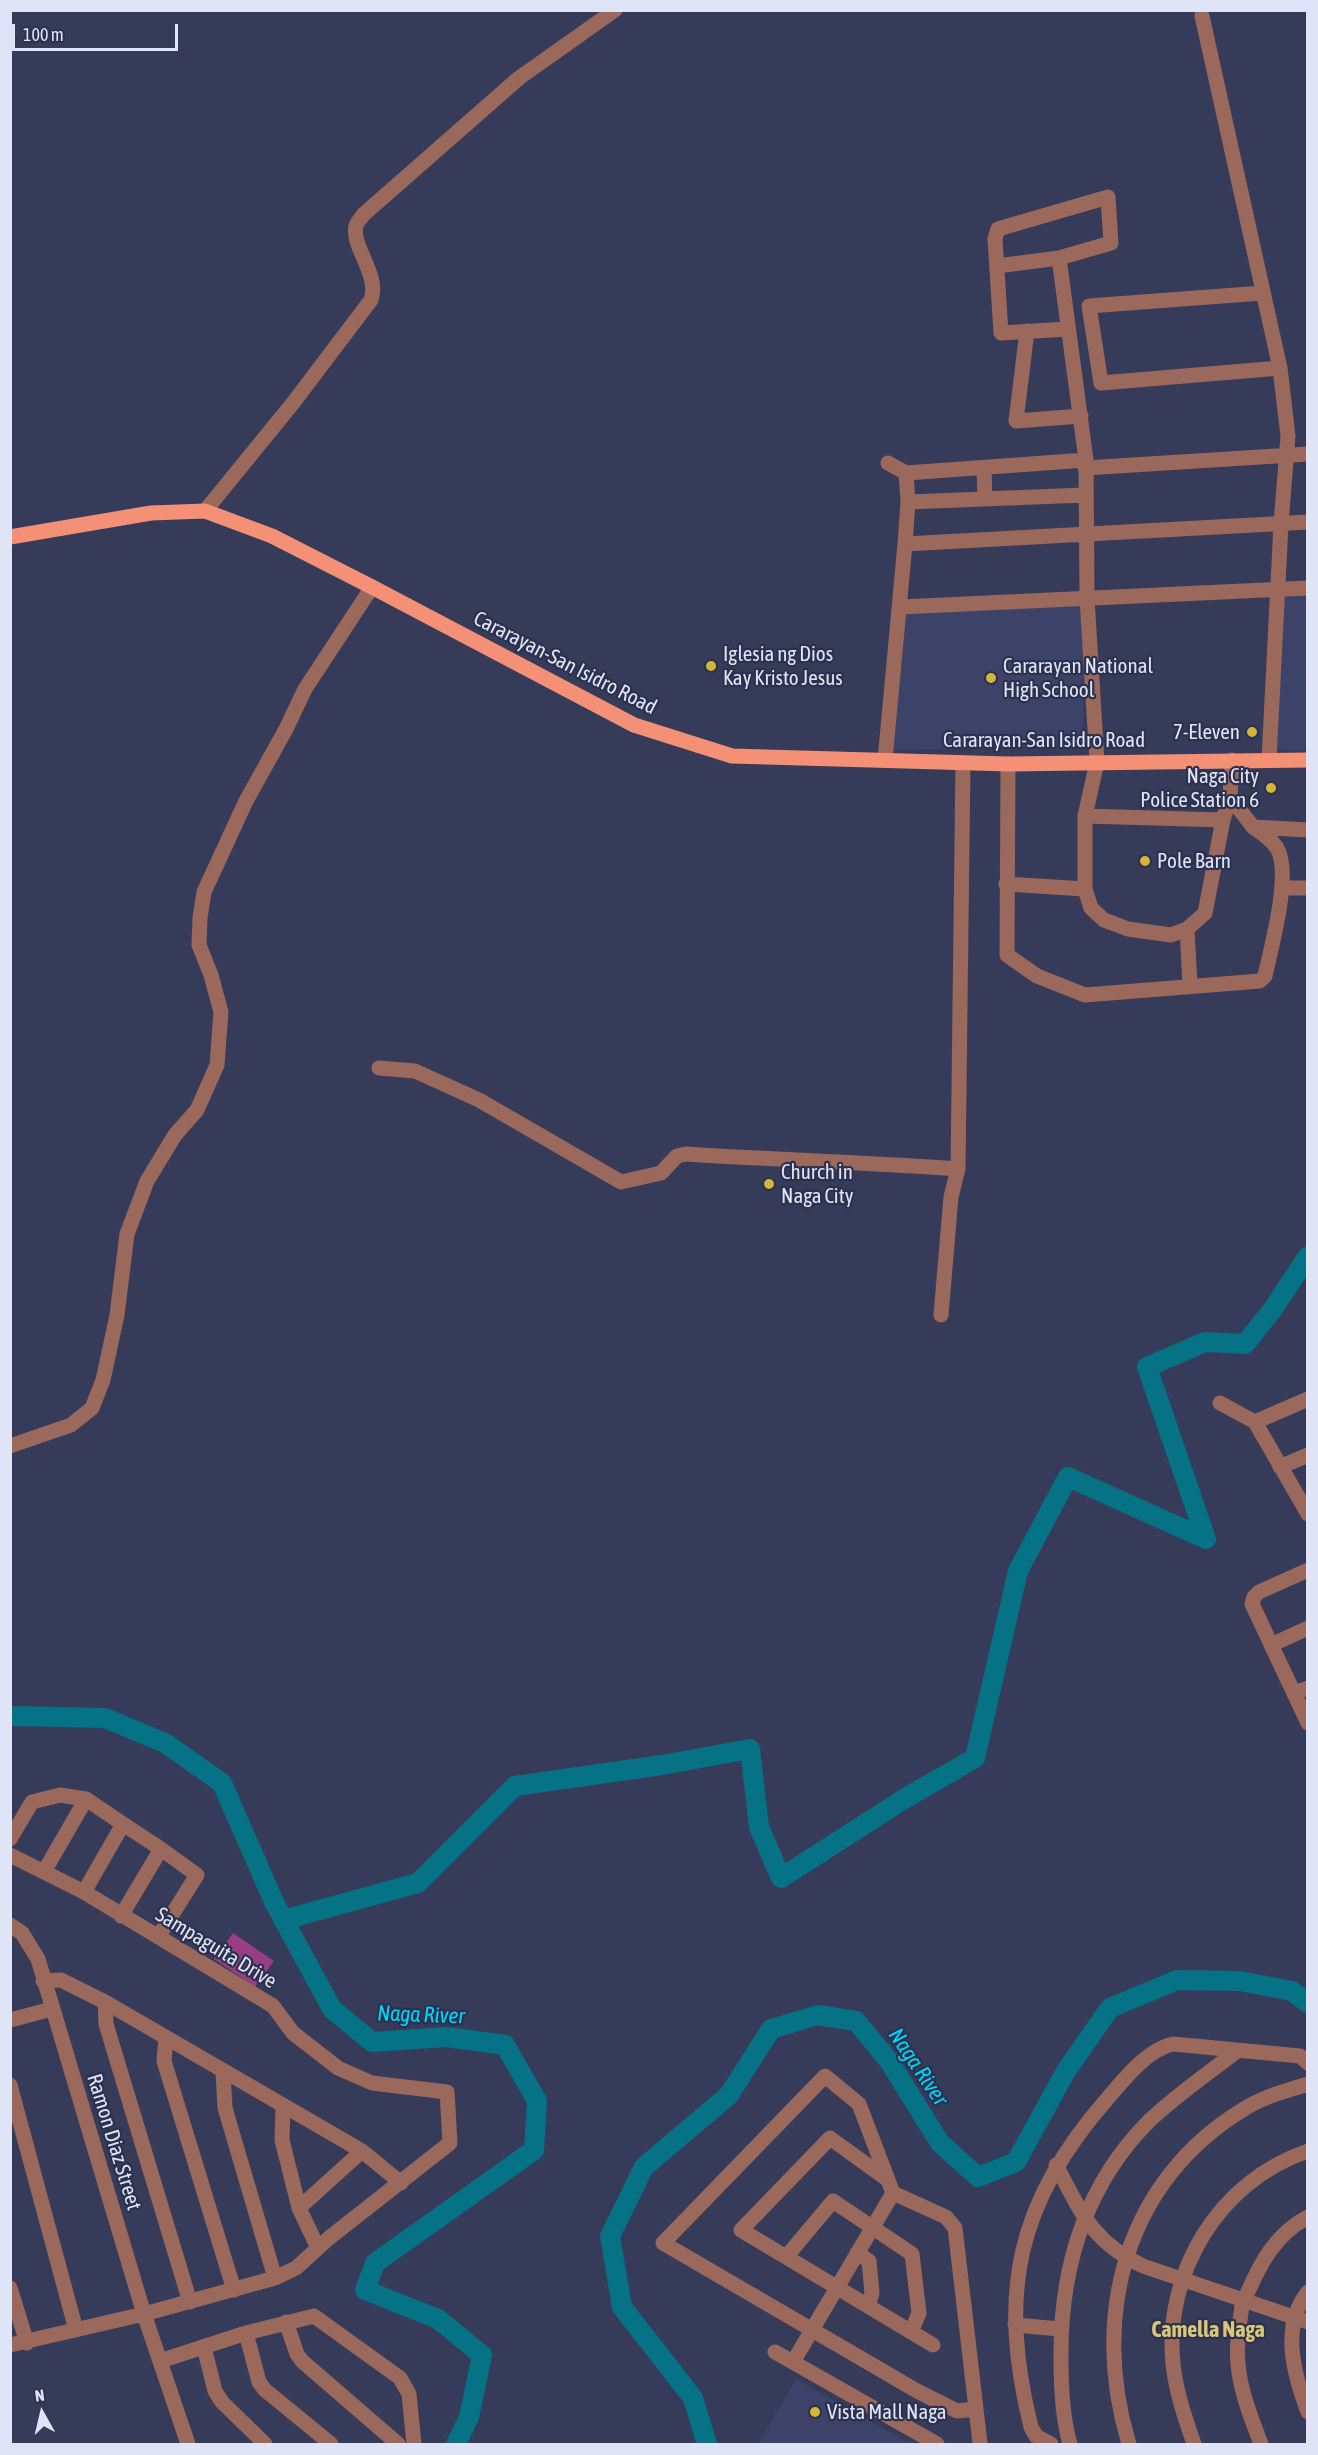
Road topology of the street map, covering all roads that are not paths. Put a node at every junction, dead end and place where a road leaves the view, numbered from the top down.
1 (615, 10) edge
2 (1202, 16) dead end
3 (1059, 258) junction
4 (997, 266) junction
5 (1262, 293) junction
6 (1068, 329) junction
7 (1027, 331) junction
8 (1280, 368) junction
9 (1081, 416) junction
10 (1308, 454) edge
11 (1286, 456) junction
12 (888, 463) dead end
13 (1085, 464) junction
14 (984, 468) junction
15 (906, 473) junction
16 (1085, 495) junction
17 (985, 499) junction
18 (908, 502) junction
19 (205, 511) junction
20 (1308, 522) edge
21 (1281, 524) junction
22 (1085, 533) junction
23 (10, 537) edge
24 (905, 544) junction
25 (372, 587) junction
26 (1308, 588) edge
27 (1279, 590) junction
28 (1087, 598) junction
29 (900, 607) junction
30 (885, 760) junction
31 (1232, 760) junction
32 (1269, 760) junction
33 (1308, 760) edge
34 (1097, 762) junction
35 (963, 764) junction
36 (1008, 764) junction
37 (1230, 797) junction
38 (1085, 816) junction
39 (1222, 820) junction
40 (1253, 827) junction
41 (1308, 830) edge
42 (1006, 884) junction
43 (1282, 888) junction
44 (1308, 888) edge
45 (1086, 889) junction
46 (1187, 929) junction
47 (1190, 986) junction
48 (379, 1068) dead end
49 (958, 1170) junction
50 (941, 1315) dead end
51 (1308, 1399) edge
52 (1220, 1403) dead end
53 (1255, 1422) junction
54 (10, 1446) edge
55 (1308, 1455) edge
56 (1280, 1467) junction
57 (1307, 1513) edge
58 (1308, 1570) edge
59 (1308, 1628) edge
60 (1270, 1645) junction
61 (1301, 1690) edge
62 (1308, 1723) edge
63 (86, 1799) junction
64 (123, 1824) junction
65 (10, 1839) edge
66 (161, 1849) junction
67 (10, 1855) edge
68 (45, 1870) junction
69 (84, 1892) junction
70 (121, 1916) junction
71 (10, 1926) edge
72 (158, 1936) junction
73 (43, 1982) junction
74 (105, 2002) junction
75 (52, 2009) junction
76 (10, 2020) edge
77 (166, 2038) junction
78 (1237, 2051) junction
79 (1308, 2063) edge
80 (223, 2072) junction
81 (1308, 2084) edge
82 (10, 2085) edge
83 (284, 2108) junction
84 (362, 2151) junction
85 (1308, 2151) edge
86 (1056, 2165) junction
87 (401, 2183) junction
88 (891, 2187) junction
89 (298, 2208) junction
90 (1308, 2217) edge
91 (1085, 2220) junction
92 (872, 2228) junction
93 (318, 2248) junction
94 (857, 2253) junction
95 (786, 2257) junction
96 (1126, 2258) junction
97 (275, 2278) junction
98 (1181, 2280) junction
99 (10, 2288) edge
100 (837, 2288) junction
101 (234, 2290) junction
102 (1308, 2292) edge
103 (1243, 2299) junction
104 (190, 2302) junction
105 (868, 2306) junction
106 (144, 2314) junction
107 (1301, 2320) edge
108 (286, 2322) junction
109 (1015, 2325) junction
110 (812, 2329) junction
111 (1060, 2329) junction
112 (76, 2330) junction
113 (911, 2332) junction
114 (246, 2333) junction
115 (27, 2343) junction
116 (933, 2345) dead end
117 (10, 2346) edge
118 (204, 2347) junction
119 (775, 2352) dead end
120 (160, 2361) junction
121 (793, 2362) junction
122 (976, 2409) junction
123 (1308, 2412) edge
124 (980, 2443) edge
125 (188, 2445) edge
126 (265, 2445) edge
127 (331, 2445) edge
128 (398, 2445) edge
129 (414, 2445) edge
130 (937, 2445) edge
131 (1051, 2445) edge
132 (1070, 2445) edge
133 (1129, 2445) edge
134 (1194, 2445) edge
135 (1261, 2445) edge

1 - 19 street
2 - 5 street
3 - 4 street
3 - 4 street
3 - 6 street
4 - 7 street
5 - 8 street
5 - 8 street
6 - 7 street
6 - 9 street
7 - 9 street
8 - 11 street
9 - 13 street
10 - 11 street
11 - 13 street
11 - 21 street
12 - 15 street
13 - 14 street
13 - 16 street
14 - 15 street
14 - 17 street
15 - 18 street
16 - 17 street
16 - 22 street
17 - 18 street
18 - 24 street
19 - 23 main road, Cararayan-San Isidro Road
19 - 25 main road, Cararayan-San Isidro Road
20 - 21 street
21 - 22 street
21 - 27 street
22 - 24 street
22 - 28 street
24 - 29 street
25 - 30 main road, Cararayan-San Isidro Road
25 - 54 street
26 - 27 street
27 - 28 street
27 - 32 street
28 - 29 street
28 - 34 street
29 - 30 street
30 - 35 main road, Cararayan-San Isidro Road
31 - 32 main road, Cararayan-San Isidro Road
31 - 34 main road, Cararayan-San Isidro Road
31 - 37 street
32 - 33 main road, Cararayan-San Isidro Road
34 - 36 main road, Cararayan-San Isidro Road
34 - 38 street
35 - 36 main road, Cararayan-San Isidro Road
35 - 49 street
36 - 42 street
37 - 39 street
37 - 40 street
38 - 39 street
38 - 45 street
39 - 46 street
40 - 41 street
40 - 43 street
42 - 45 street
42 - 47 street
43 - 44 street
43 - 47 street
45 - 46 street
46 - 47 street
48 - 49 street
49 - 50 street
51 - 53 street
52 - 53 street
53 - 56 street
55 - 56 street
56 - 57 street
58 - 60 street
59 - 60 street
60 - 61 street
61 - 62 street
63 - 64 street
63 - 65 street
63 - 68 street
64 - 66 street
64 - 69 street
66 - 70 street
66 - 72 street
67 - 68 street, Sampaguita Drive
68 - 69 street, Sampaguita Drive
69 - 70 street, Sampaguita Drive
70 - 72 street, Sampaguita Drive
71 - 73 street, Ramon Diaz Street
72 - 87 street, Sampaguita Drive
73 - 74 street
73 - 75 street, Ramon Diaz Street
74 - 77 street
74 - 104 street
75 - 76 street
75 - 106 street, Ramon Diaz Street
77 - 80 street
77 - 101 street
78 - 79 street
78 - 86 street
78 - 91 street
80 - 83 street
80 - 97 street
81 - 96 street
82 - 112 street
83 - 84 street
83 - 89 street
84 - 87 street
84 - 89 street
85 - 98 street
86 - 91 street
86 - 109 street
87 - 93 street
88 - 92 street
88 - 95 street
88 - 110 street
88 - 122 street
89 - 93 street
90 - 103 street
91 - 96 street
91 - 111 street
92 - 94 street
92 - 95 street
92 - 113 street
93 - 97 street
94 - 100 street
94 - 105 street
95 - 100 street
96 - 98 street
96 - 133 street
97 - 101 street
98 - 103 street
98 - 134 street
99 - 115 street
100 - 105 street
100 - 110 street
101 - 104 street
102 - 107 street
103 - 107 street
103 - 135 street
104 - 106 street
105 - 113 street
106 - 112 street
106 - 120 street, Ramon Diaz Street
107 - 123 street
108 - 114 street
108 - 128 street
108 - 129 street
109 - 111 street
109 - 131 street
110 - 121 street
110 - 122 street
111 - 132 street
112 - 115 street
113 - 116 street
114 - 118 street
114 - 127 street
115 - 117 street
118 - 120 street
118 - 126 street
119 - 121 street
120 - 125 street, Ramon Diaz Street
121 - 130 street
122 - 124 street

